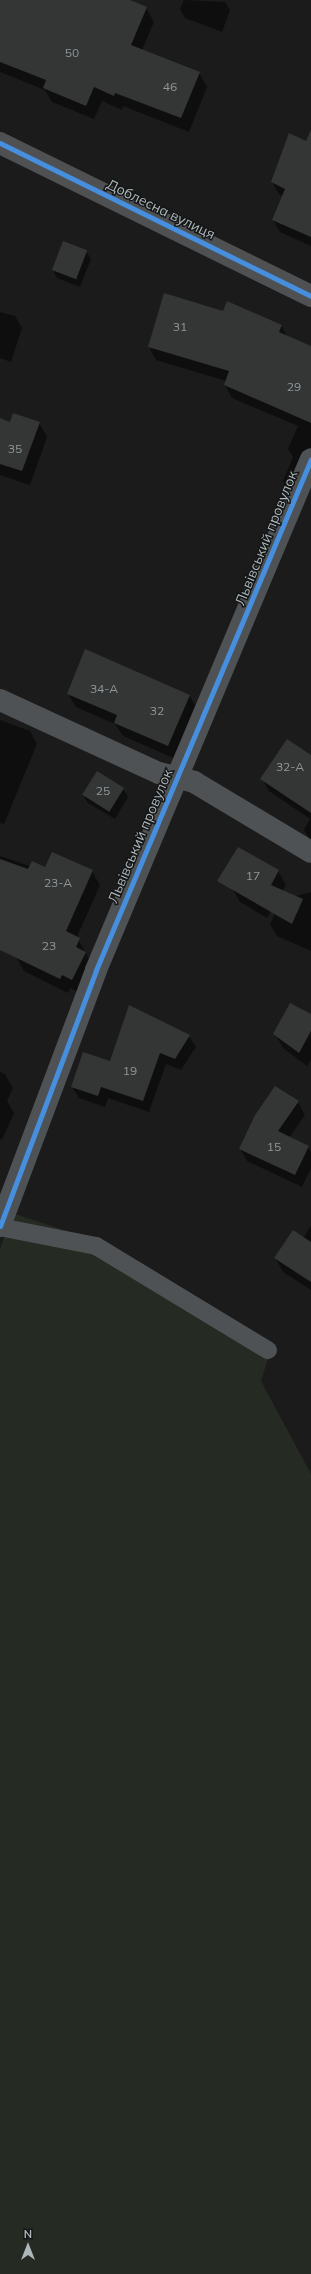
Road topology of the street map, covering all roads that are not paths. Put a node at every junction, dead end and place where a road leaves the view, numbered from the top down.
1 (0, 143) edge
2 (311, 296) edge
3 (311, 459) edge
4 (0, 700) edge
5 (178, 778) junction
6 (311, 852) edge
7 (0, 1226) edge
8 (268, 1350) dead end

1 - 2 street, Доблесна вулиця
3 - 5 street, Львівський провулок
4 - 5 street, Львівський провулок
5 - 6 street, Львівський провулок
5 - 7 street, Львівський провулок
7 - 8 lane

